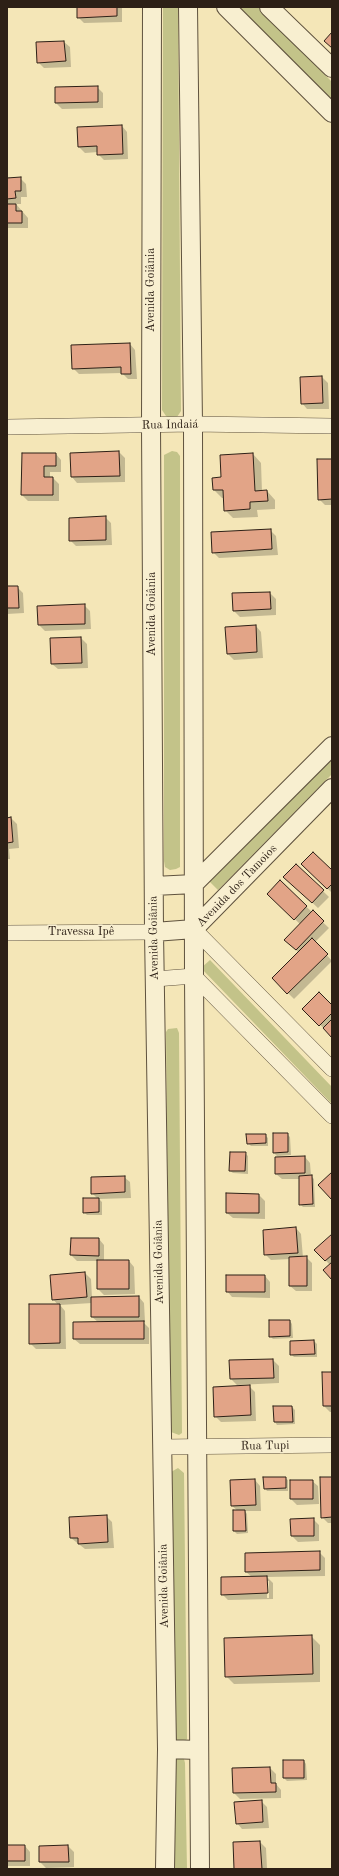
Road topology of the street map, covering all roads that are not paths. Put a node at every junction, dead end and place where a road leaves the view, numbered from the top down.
1 (152, 7) edge
2 (188, 7) edge
3 (226, 7) edge
4 (269, 7) edge
5 (332, 68) edge
6 (332, 113) edge
7 (193, 424) junction
8 (151, 426) junction
9 (332, 426) edge
10 (7, 427) edge
11 (332, 746) edge
12 (332, 788) edge
13 (194, 884) junction
14 (154, 886) junction
15 (194, 929) junction
16 (154, 932) junction
17 (7, 933) edge
18 (194, 976) junction
19 (155, 979) junction
20 (332, 1068) edge
21 (332, 1116) edge
22 (332, 1445) edge
23 (197, 1446) junction
24 (162, 1447) junction
25 (167, 1750) junction
26 (199, 1750) junction
27 (165, 1869) edge
28 (200, 1869) edge

1 - 8 street, Avenida Goiânia
2 - 7 street
3 - 6 street
4 - 5 street
7 - 8 street, Rua Indaiá
7 - 9 street, Rua Indaiá
7 - 13 street
8 - 10 street, Rua Indaiá
8 - 14 street, Avenida Goiânia
11 - 13 street
12 - 15 street, Avenida dos Tamoios
13 - 14 street
13 - 15 street
14 - 16 street, Avenida Goiânia
15 - 16 street
15 - 18 street
15 - 20 street, Avenida dos Tamoios
16 - 17 street, Travessa Ipê
16 - 19 street, Avenida Goiânia
18 - 19 street
18 - 21 street
18 - 23 street
19 - 24 street, Avenida Goiânia
22 - 23 street, Rua Tupi
23 - 24 street, Rua Tupi
23 - 26 street
24 - 25 street, Avenida Goiânia
25 - 26 street
25 - 27 street, Avenida Goiânia
26 - 28 street

